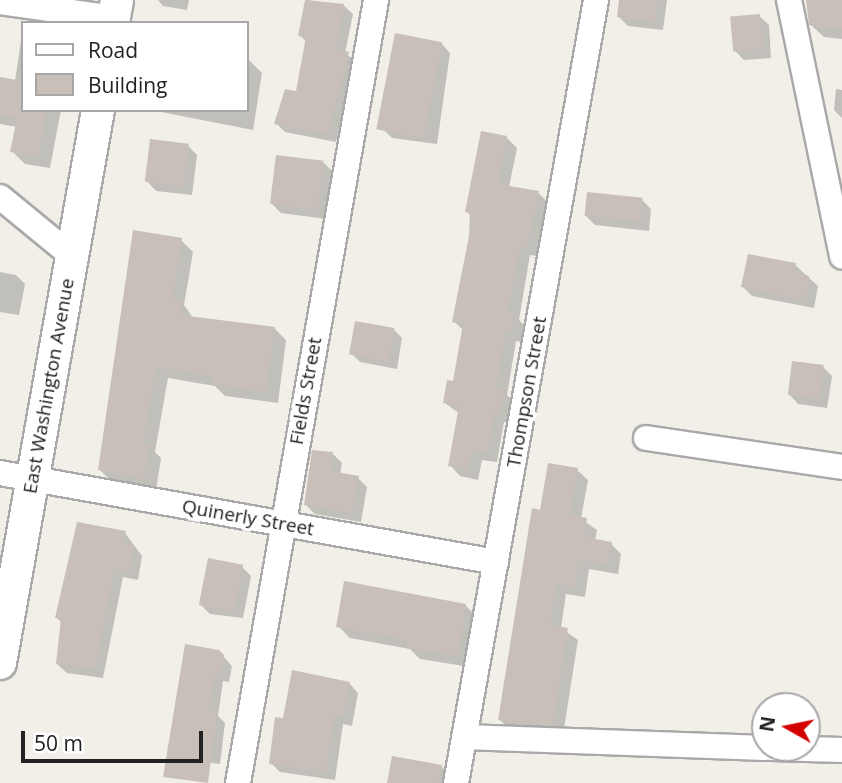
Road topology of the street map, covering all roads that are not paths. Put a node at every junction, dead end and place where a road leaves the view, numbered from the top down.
1 (376, 0) edge
2 (596, 0) edge
3 (789, 0) edge
4 (0, 2) edge
5 (115, 14) edge
6 (98, 112) edge
7 (0, 197) edge
8 (839, 233) edge
9 (72, 256) junction
10 (842, 257) edge
11 (646, 438) dead end
12 (842, 467) edge
13 (0, 473) edge
14 (32, 480) junction
15 (284, 524) junction
16 (496, 562) junction
17 (0, 663) edge
18 (464, 737) junction
19 (751, 747) edge
20 (821, 749) edge
21 (842, 750) edge
22 (238, 783) edge
23 (456, 783) edge

1 - 15 street, Fields Street
2 - 16 street, Thompson Street
3 - 8 street
4 - 5 street
6 - 9 street, East Washington Avenue
7 - 9 street
8 - 10 street
9 - 14 street, East Washington Avenue
11 - 12 street
13 - 14 street, Quinerly Street
14 - 15 street, Quinerly Street
14 - 17 street, East Washington Avenue
15 - 16 street, Quinerly Street
15 - 22 street, Fields Street
16 - 18 street, Thompson Street
18 - 19 street
18 - 23 street, Thompson Street
20 - 21 street

